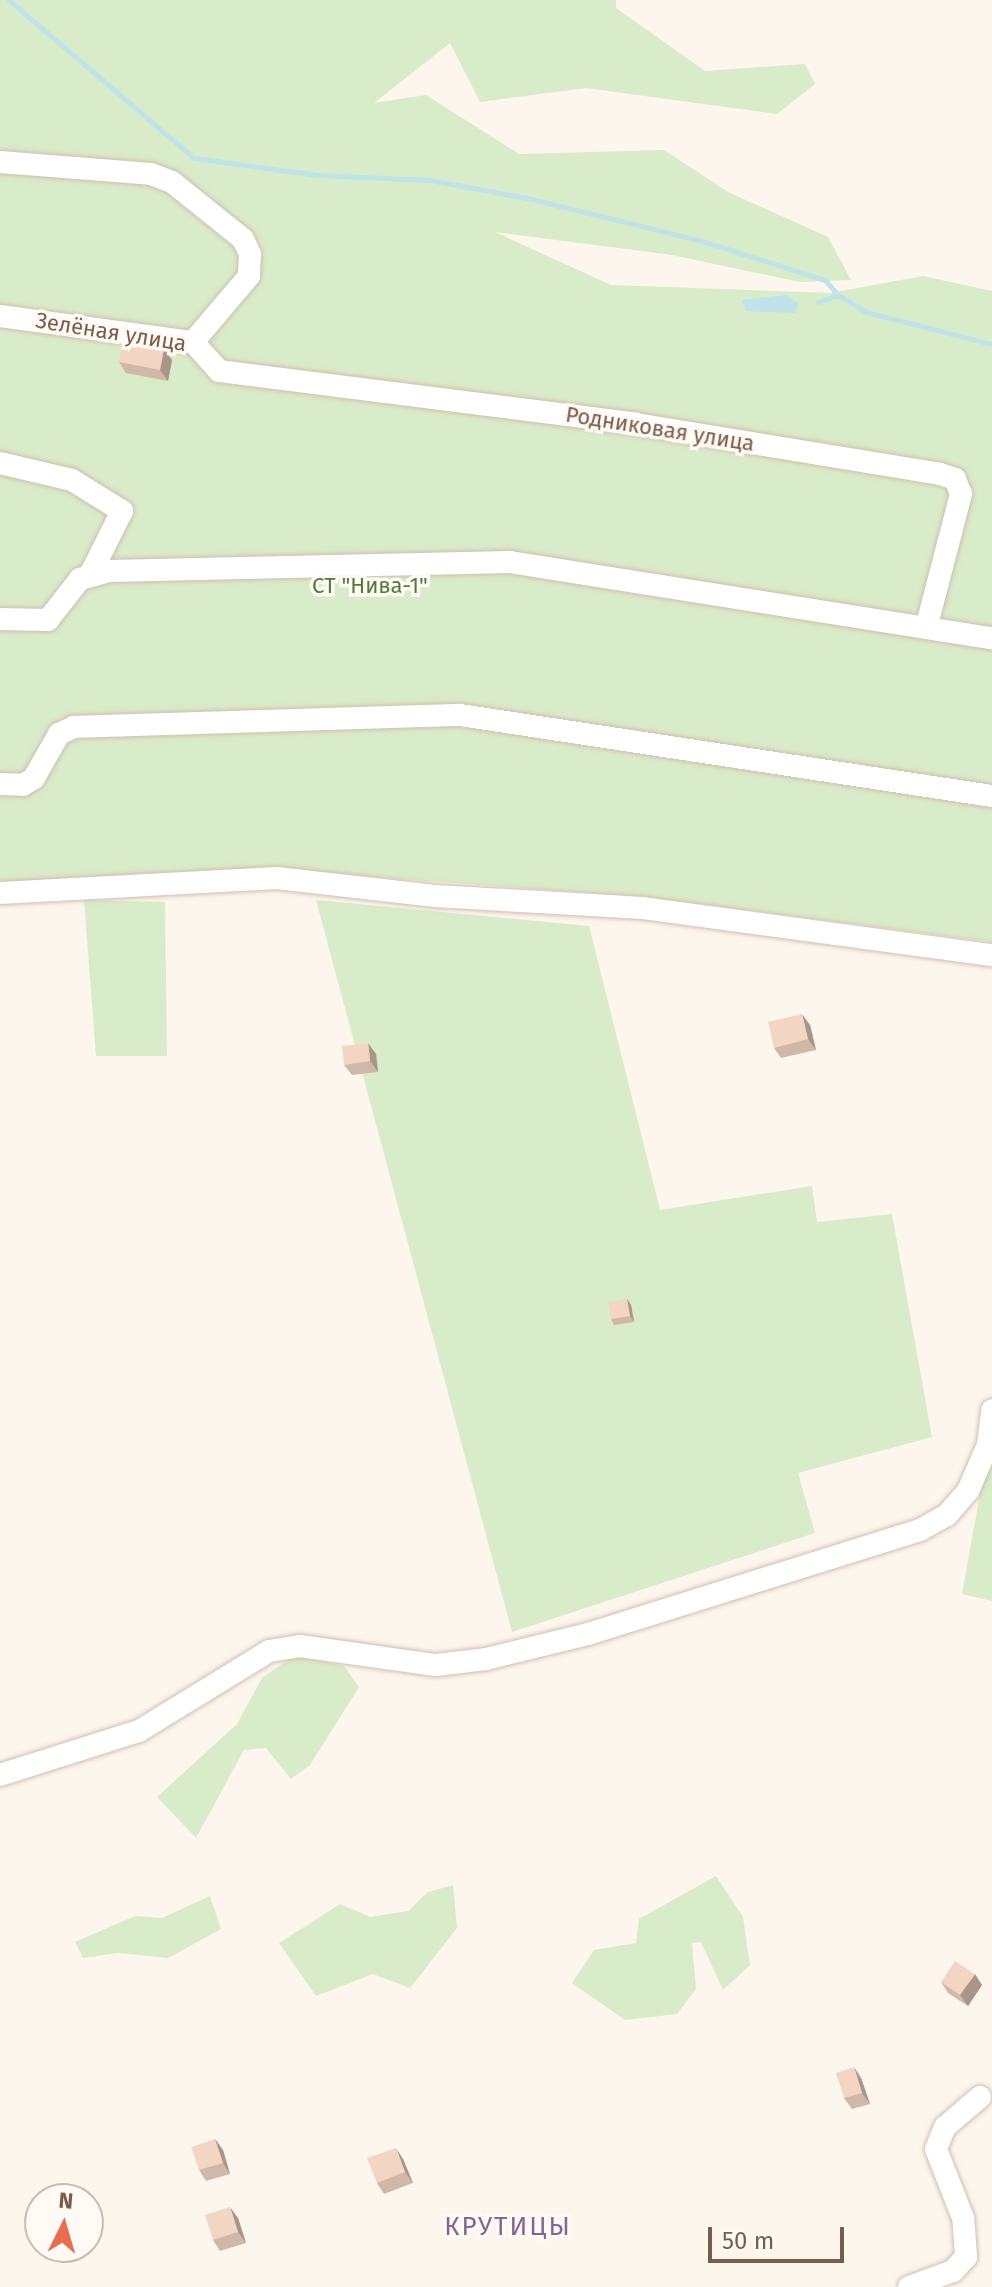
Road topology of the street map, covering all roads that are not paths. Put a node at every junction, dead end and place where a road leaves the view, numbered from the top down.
1 (0, 162) edge
2 (0, 316) edge
3 (193, 342) junction
4 (211, 367) joint
5 (0, 463) edge
6 (90, 575) junction
7 (0, 619) edge
8 (926, 628) junction
9 (992, 638) edge
10 (0, 784) edge
11 (992, 796) edge
12 (0, 893) edge
13 (992, 955) edge
14 (992, 1410) edge
15 (0, 1775) edge
16 (980, 2097) dead end
17 (909, 2287) edge

1 - 3 street
2 - 3 street, Зелёная улица
3 - 4 street, Зелёная улица
4 - 8 street, Родниковая улица
5 - 6 street
6 - 7 street
6 - 8 street
8 - 9 street
10 - 11 street
12 - 13 street
14 - 15 street
16 - 17 street

